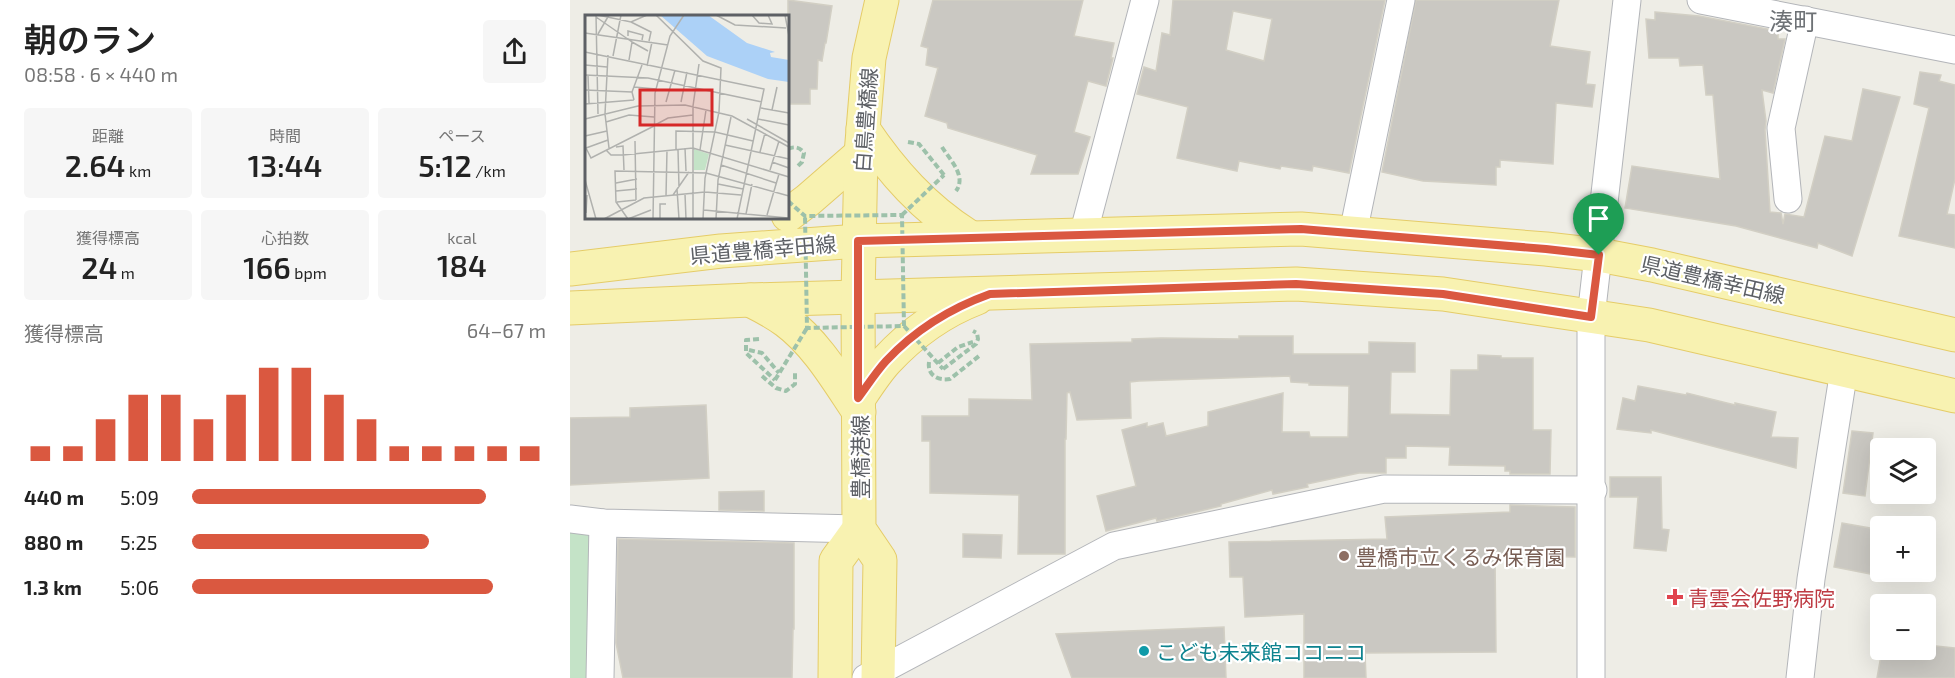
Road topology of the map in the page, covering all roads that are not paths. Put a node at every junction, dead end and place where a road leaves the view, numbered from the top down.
1 (882, 0) edge
2 (1145, 0) edge
3 (1401, 0) edge
4 (1627, 0) edge
5 (1701, 0) edge
6 (1805, 20) junction
7 (1955, 50) edge
8 (862, 142) junction
9 (1788, 199) dead end
10 (792, 216) edge
11 (786, 219) edge
12 (1353, 233) junction
13 (1083, 235) junction
14 (968, 236) junction
15 (858, 241) junction
16 (721, 251) junction
17 (1599, 255) junction
18 (570, 269) edge
19 (990, 294) junction
20 (858, 297) junction
21 (750, 300) junction
22 (570, 308) edge
23 (1591, 317) junction
24 (1955, 334) edge
25 (1844, 370) junction
26 (1955, 396) edge
27 (858, 405) junction
28 (1593, 490) junction
29 (570, 519) edge
30 (603, 523) junction
31 (858, 529) junction
32 (874, 676) edge
33 (600, 678) edge
34 (835, 678) edge
35 (1591, 678) edge
36 (1800, 678) edge

1 - 8 main road, 白鳥豊橋線
2 - 13 street
3 - 12 street
4 - 17 street
5 - 6 street
6 - 7 street
6 - 9 street
8 - 10 main road
8 - 14 main road
8 - 15 main road, 白鳥豊橋線
11 - 16 main road
12 - 13 main road, 県道豊橋幸田線
12 - 17 main road, 県道豊橋幸田線
13 - 14 main road, 県道豊橋幸田線
14 - 15 main road, 県道豊橋幸田線
15 - 16 main road, 県道豊橋幸田線
15 - 20 main road, 豊橋港線
16 - 18 main road, 県道豊橋幸田線
17 - 23 street
17 - 24 main road, 県道豊橋幸田線
19 - 20 main road
19 - 23 main road
19 - 27 main road
20 - 21 main road
20 - 27 main road, 豊橋港線
21 - 22 main road
21 - 27 main road
23 - 25 main road
23 - 28 street
25 - 26 main road
25 - 36 street
27 - 31 main road, 豊橋港線
28 - 32 street
28 - 35 street
29 - 30 street
30 - 31 street
30 - 33 street
31 - 32 main road, 豊橋港線
31 - 34 main road, 豊橋港線

